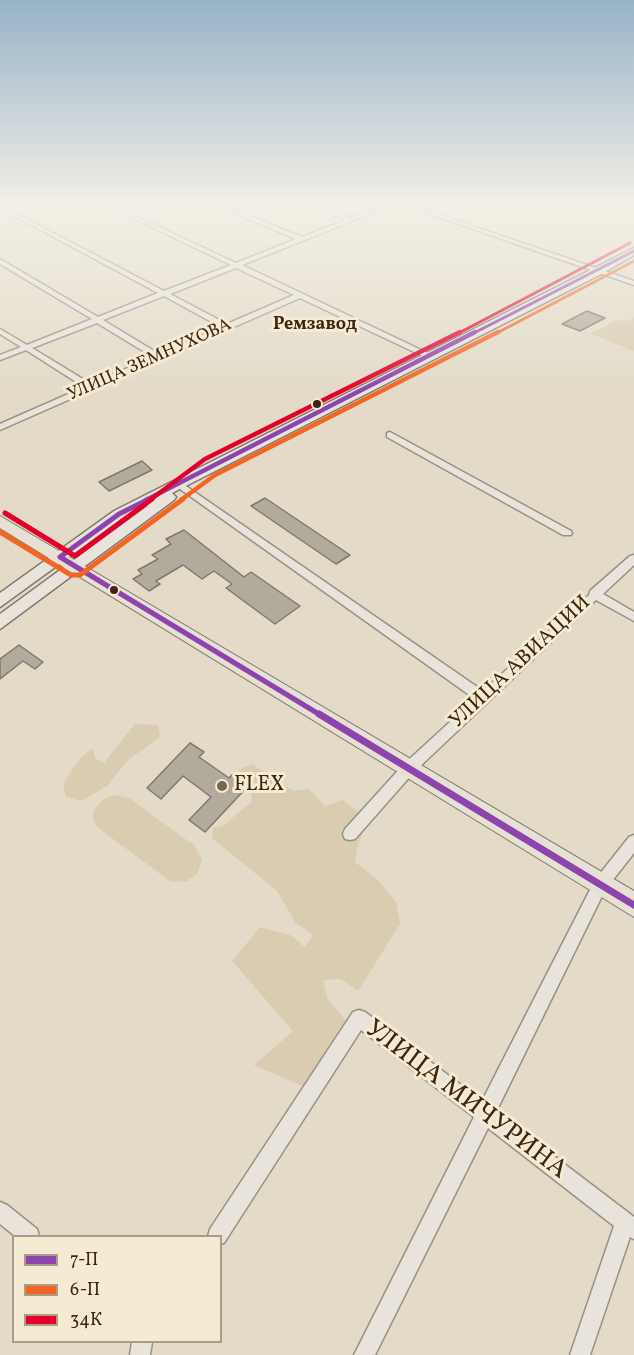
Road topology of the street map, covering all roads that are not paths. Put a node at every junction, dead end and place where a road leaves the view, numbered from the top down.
1 (12, 268) edge
2 (117, 268) edge
3 (228, 268) edge
4 (243, 268) edge
5 (591, 268) edge
6 (604, 268) edge
7 (599, 271) junction
8 (634, 283) edge
9 (164, 293) junction
10 (300, 295) junction
11 (97, 320) junction
12 (227, 327) junction
13 (0, 332) edge
14 (24, 348) junction
15 (159, 357) junction
16 (432, 357) junction
17 (0, 358) edge
18 (90, 387) junction
19 (0, 427) edge
20 (390, 435) dead end
21 (210, 467) junction
22 (183, 487) junction
23 (0, 521) edge
24 (567, 533) dead end
25 (634, 559) edge
26 (68, 562) junction
27 (594, 594) junction
28 (0, 602) edge
29 (634, 617) edge
30 (0, 623) edge
31 (485, 699) junction
32 (409, 768) junction
33 (350, 834) dead end
34 (634, 842) edge
35 (600, 885) junction
36 (634, 905) edge
37 (484, 1115) junction
38 (0, 1212) edge
39 (630, 1225) edge
40 (29, 1235) edge
41 (218, 1235) edge
42 (364, 1355) edge
43 (580, 1355) edge

1 - 11 street
2 - 9 street
3 - 9 street
4 - 10 street
5 - 7 street
6 - 7 main road
7 - 8 street
7 - 16 main road
9 - 11 street
9 - 12 street
10 - 12 street, УЛИЦА ЗЕМНУХОВА
10 - 16 street
11 - 14 street
11 - 15 street
12 - 15 street, УЛИЦА ЗЕМНУХОВА
13 - 14 street
14 - 17 street
14 - 18 street
15 - 18 street, УЛИЦА ЗЕМНУХОВА
16 - 21 main road
18 - 19 street, УЛИЦА ЗЕМНУХОВА
20 - 24 street
21 - 22 main road
21 - 26 main road
22 - 26 main road
22 - 31 street
23 - 26 main road
25 - 27 street, УЛИЦА АВИАЦИИ
26 - 28 main road
26 - 30 main road
26 - 32 main road
27 - 29 street
27 - 31 street, УЛИЦА АВИАЦИИ
31 - 32 street, УЛИЦА АВИАЦИИ
32 - 33 street, УЛИЦА АВИАЦИИ
32 - 35 main road
34 - 35 street
35 - 36 main road
35 - 37 street
37 - 39 street, УЛИЦА МИЧУРИНА
37 - 41 street, УЛИЦА МИЧУРИНА
37 - 42 street
38 - 40 street
39 - 43 street

